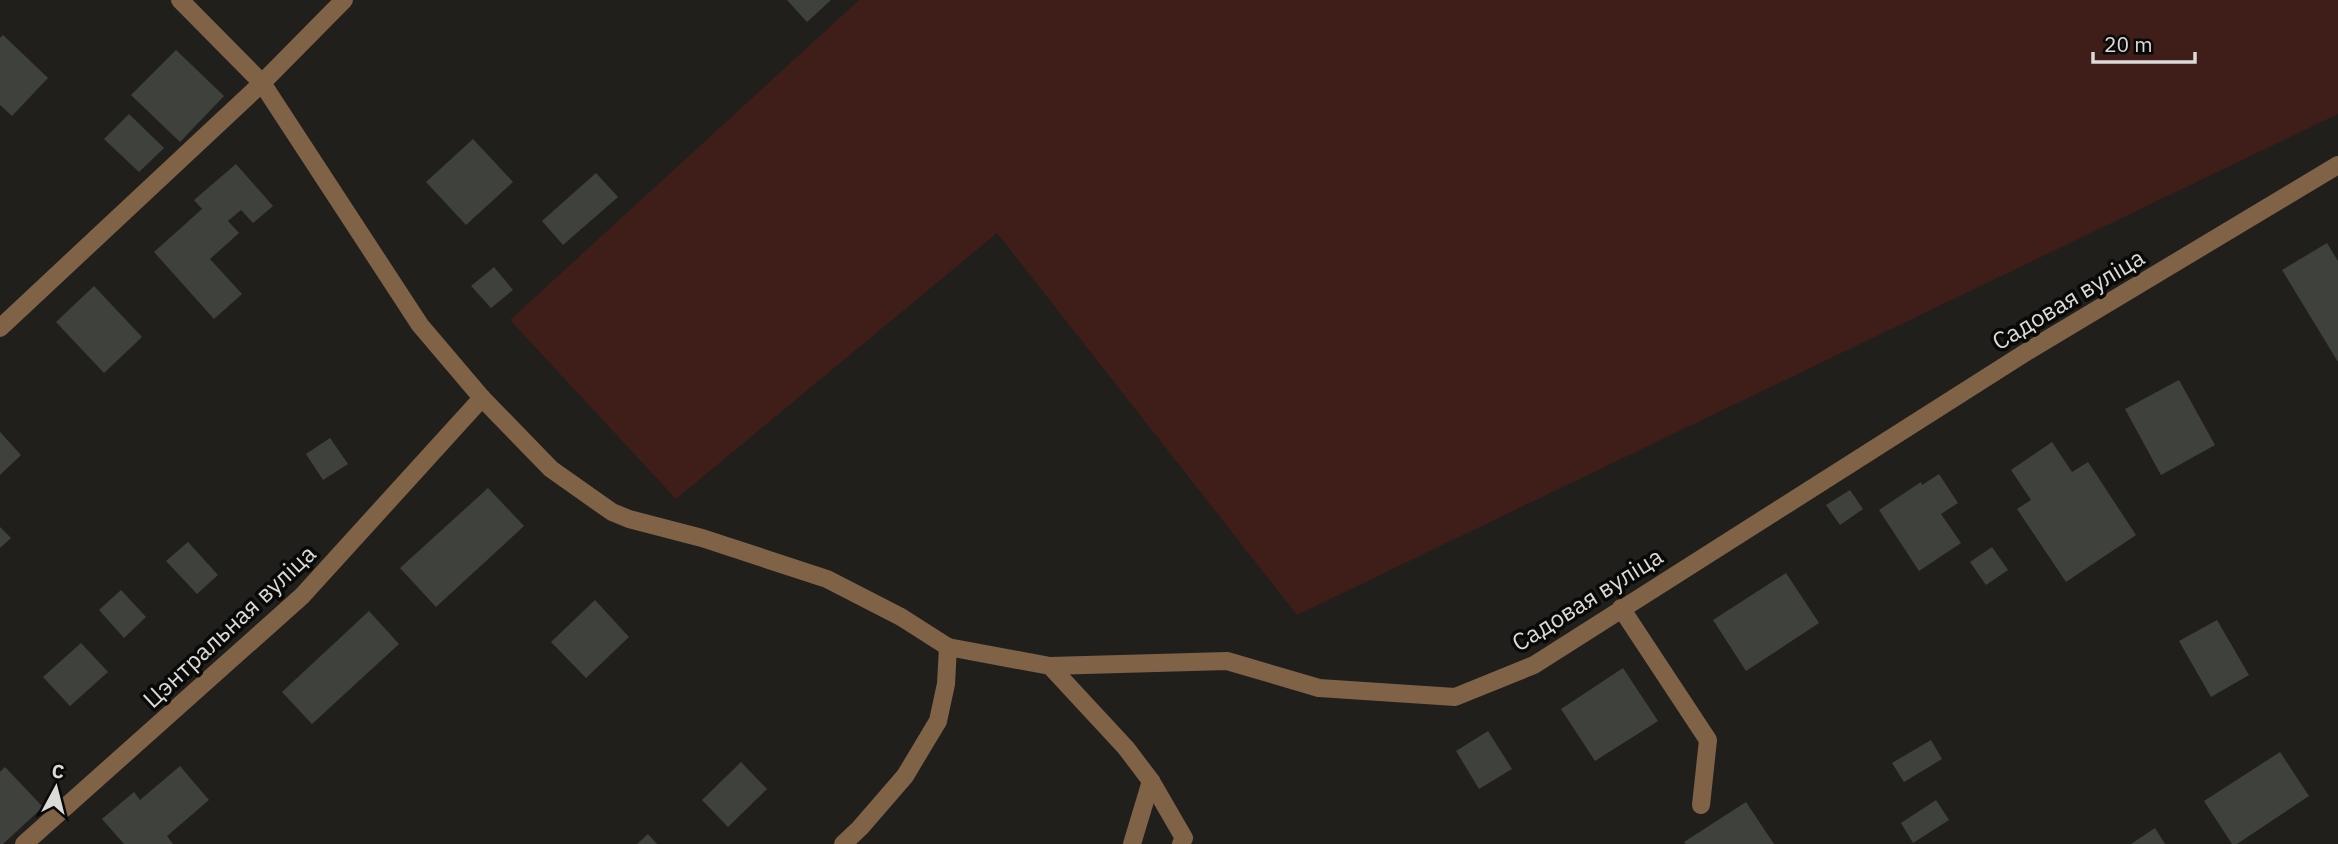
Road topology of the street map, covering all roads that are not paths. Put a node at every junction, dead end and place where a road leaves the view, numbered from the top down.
1 (180, 0) edge
2 (344, 0) edge
3 (262, 83) junction
4 (2338, 165) edge
5 (0, 328) edge
6 (482, 398) junction
7 (1620, 608) junction
8 (948, 647) junction
9 (1050, 666) junction
10 (1151, 781) junction
11 (1701, 805) dead end
12 (1186, 842) edge
13 (24, 844) edge
14 (843, 844) edge
15 (1132, 844) edge

1 - 3 street
2 - 3 street
3 - 5 street
3 - 6 street
4 - 7 street, Садовая вуліца
6 - 8 street
6 - 13 street, Цэнтральная вуліца
7 - 9 street, Садовая вуліца
7 - 11 street
8 - 9 street, Садовая вуліца
8 - 14 street
9 - 10 street
10 - 12 street
10 - 15 street

